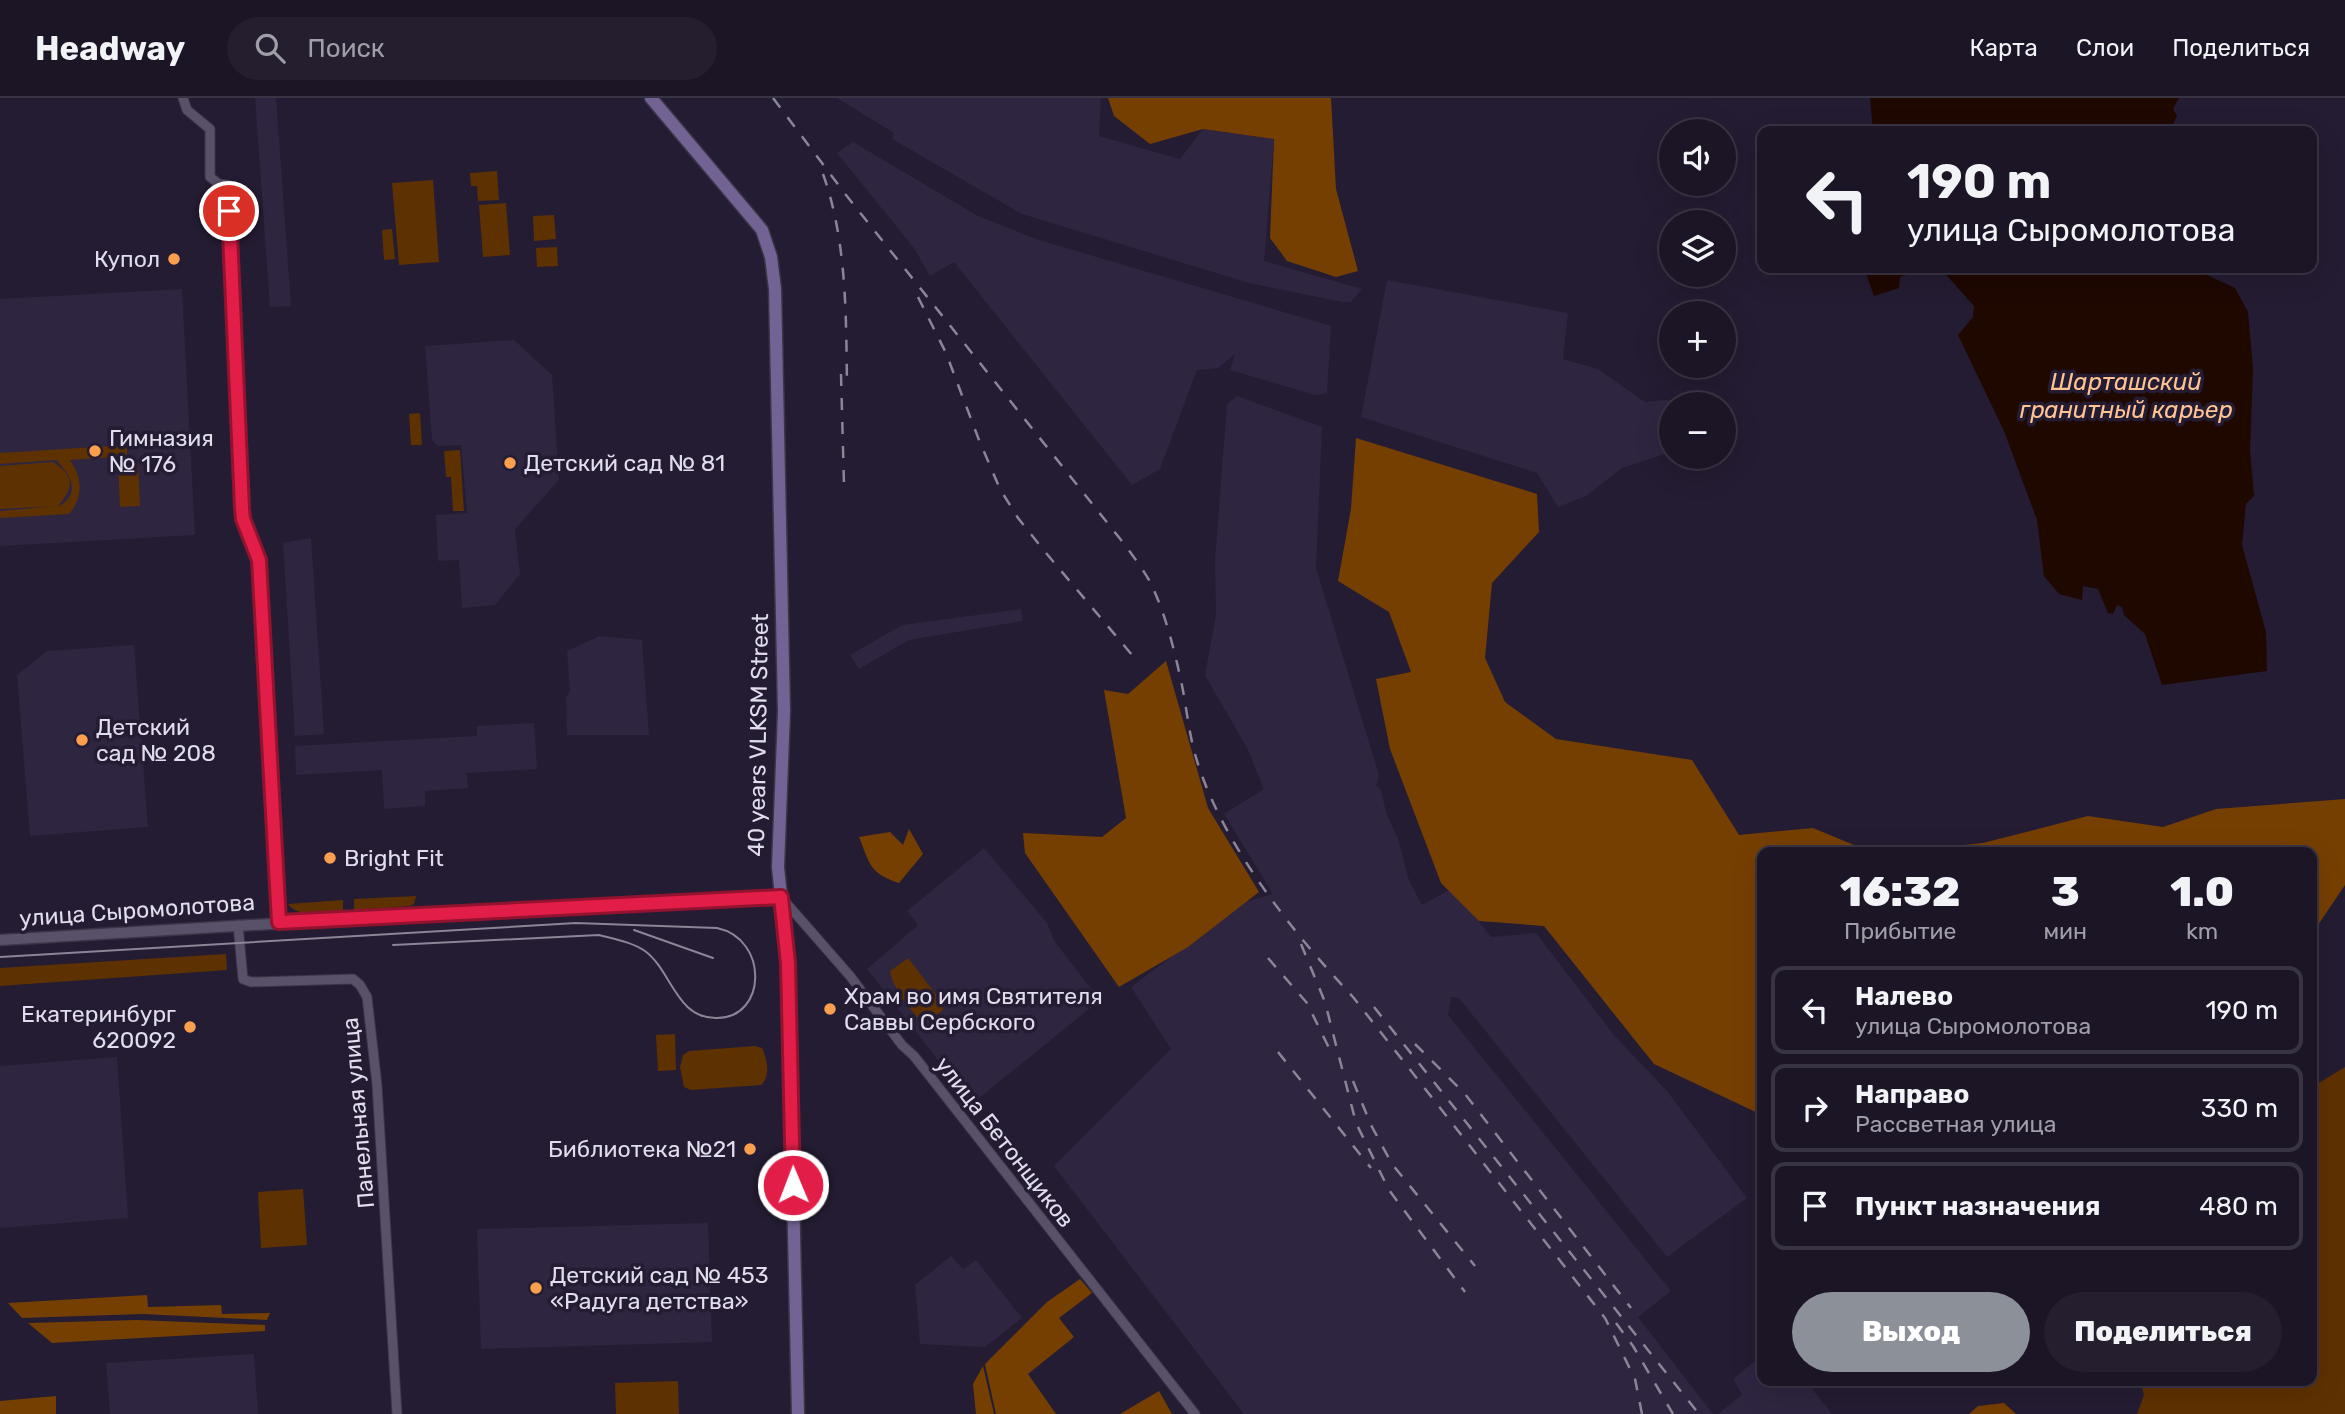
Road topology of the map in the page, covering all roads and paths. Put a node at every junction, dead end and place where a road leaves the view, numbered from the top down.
1 (183, 98) edge
2 (651, 98) edge
3 (781, 897) junction
4 (279, 922) junction
5 (238, 925) junction
6 (0, 940) edge
7 (397, 1414) edge
8 (798, 1414) edge
9 (1195, 1414) edge

1 - 4 street
2 - 3 main road, 40 years VLKSM Street
3 - 4 street, улица Сыромолотова
3 - 8 main road, 40 years VLKSM Street
3 - 9 street, улица Бетонщиков
4 - 5 street, улица Сыромолотова
5 - 6 street, улица Сыромолотова
5 - 7 street, Панельная улица

